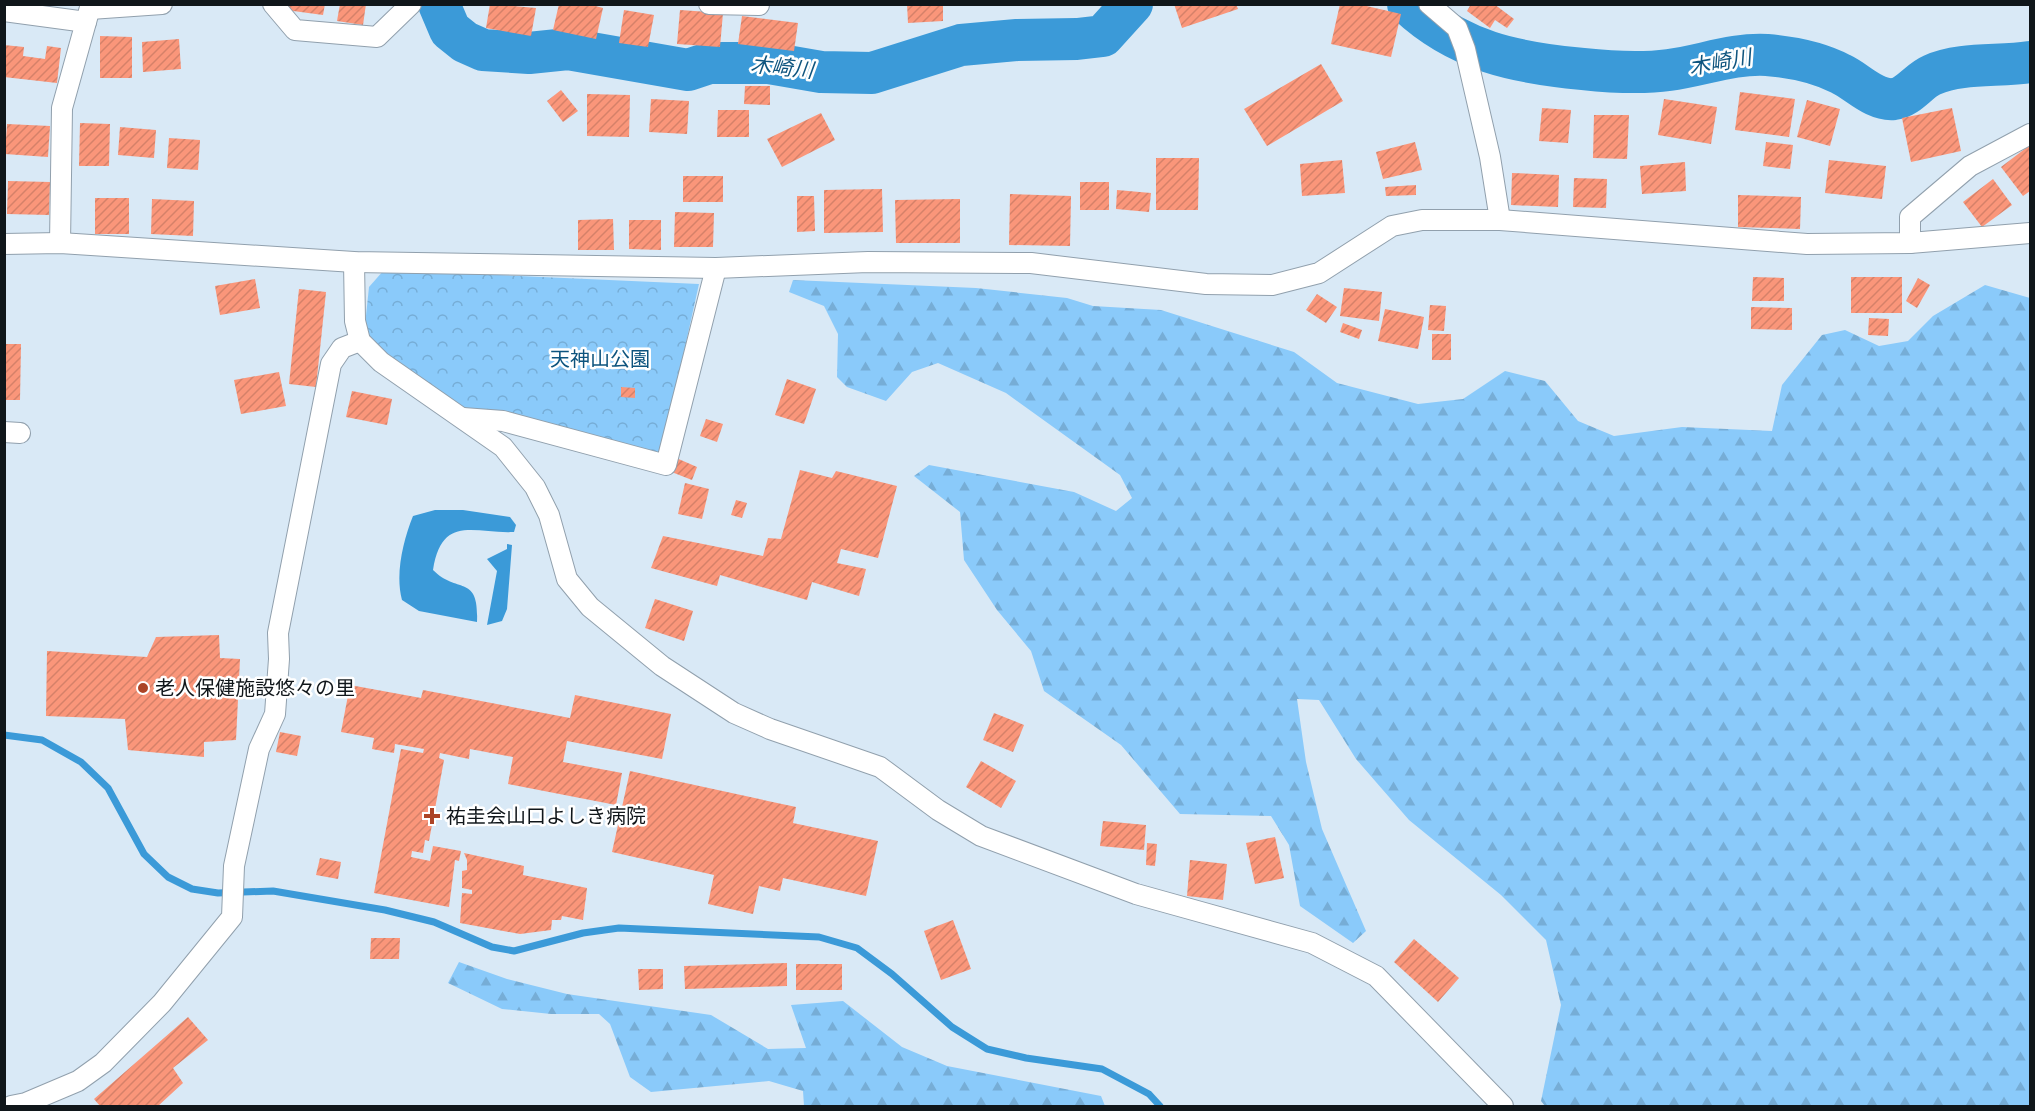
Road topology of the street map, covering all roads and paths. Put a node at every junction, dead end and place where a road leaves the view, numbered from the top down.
1 (162, 4) edge
2 (273, 4) edge
3 (411, 4) edge
4 (709, 4) edge
5 (759, 4) edge
6 (1429, 4) edge
7 (4, 11) edge
8 (89, 12) edge
9 (2031, 134) edge
10 (1500, 220) junction
11 (2031, 233) edge
12 (60, 243) junction
13 (1910, 243) junction
14 (4, 244) edge
15 (354, 262) junction
16 (716, 268) junction
17 (360, 340) junction
18 (462, 418) junction
19 (11, 1107) edge
20 (1503, 1107) edge

1 - 8 street
2 - 3 street
4 - 5 street
6 - 10 street
7 - 8 street
8 - 12 street
9 - 13 street
10 - 13 street
10 - 16 street
11 - 13 street
12 - 14 street
12 - 15 street
15 - 16 street
15 - 17 street
16 - 18 street
17 - 18 street
17 - 19 street
18 - 20 street

